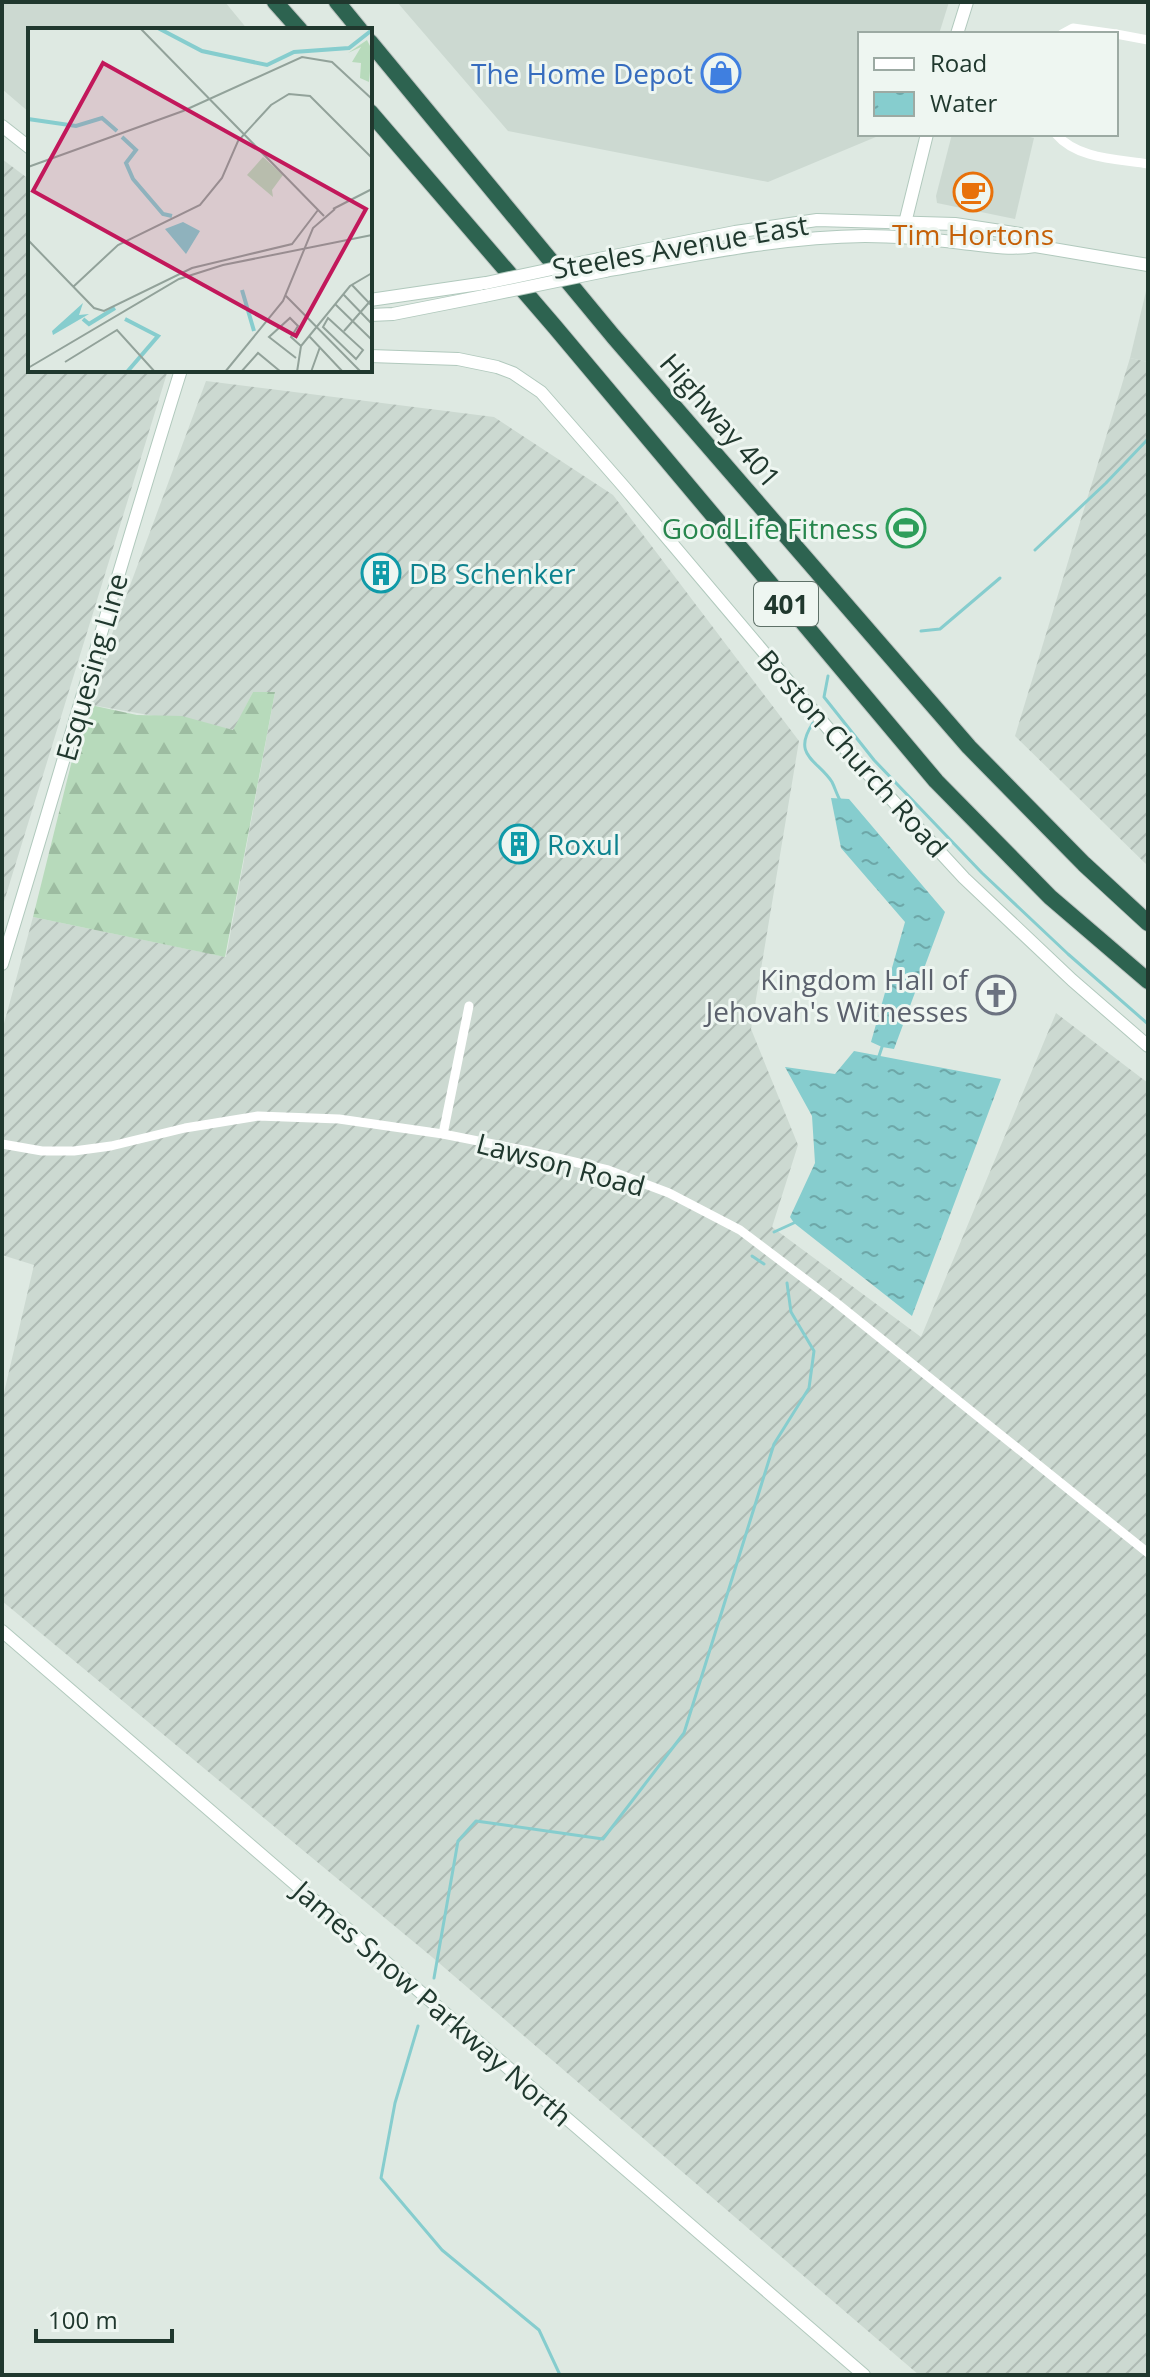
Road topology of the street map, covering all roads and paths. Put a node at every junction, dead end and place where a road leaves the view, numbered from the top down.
1 (275, 2) edge
2 (337, 2) edge
3 (967, 2) edge
4 (298, 28) edge
5 (358, 28) edge
6 (958, 32) edge
7 (1066, 32) edge
8 (1102, 32) edge
9 (1118, 34) edge
10 (1148, 40) edge
11 (372, 44) edge
12 (372, 114) edge
13 (2, 126) edge
14 (926, 136) edge
15 (1058, 136) edge
16 (28, 146) edge
17 (1148, 164) edge
18 (905, 221) junction
19 (903, 238) junction
20 (1035, 246) junction
21 (602, 265) junction
22 (1148, 265) edge
23 (485, 290) junction
24 (372, 300) edge
25 (372, 315) edge
26 (372, 356) edge
27 (180, 372) edge
28 (1148, 923) edge
29 (2, 964) edge
30 (1148, 981) edge
31 (469, 1006) dead end
32 (1148, 1046) edge
33 (443, 1134) junction
34 (2, 1144) edge
35 (1148, 1553) edge
36 (2, 1631) edge
37 (864, 2375) edge

1 - 4 highway
2 - 5 highway
3 - 6 main road
7 - 8 street
9 - 10 street
11 - 28 highway, Highway 401 / 401
12 - 30 highway, 401
13 - 16 main road
14 - 18 main road
15 - 17 street
18 - 19 main road
18 - 20 main road, Steeles Avenue East
18 - 21 main road, Steeles Avenue East
19 - 20 main road, Steeles Avenue East
19 - 21 main road, Steeles Avenue East
20 - 22 main road, Steeles Avenue East
21 - 23 main road, Steeles Avenue East, bridge
23 - 24 main road, Steeles Avenue East
23 - 25 main road, Steeles Avenue East
26 - 32 main road, Boston Church Road
27 - 29 main road, Esquesing Line
31 - 33 street
33 - 34 street, Lawson Road
33 - 35 street, Lawson Road
36 - 37 main road, James Snow Parkway North

